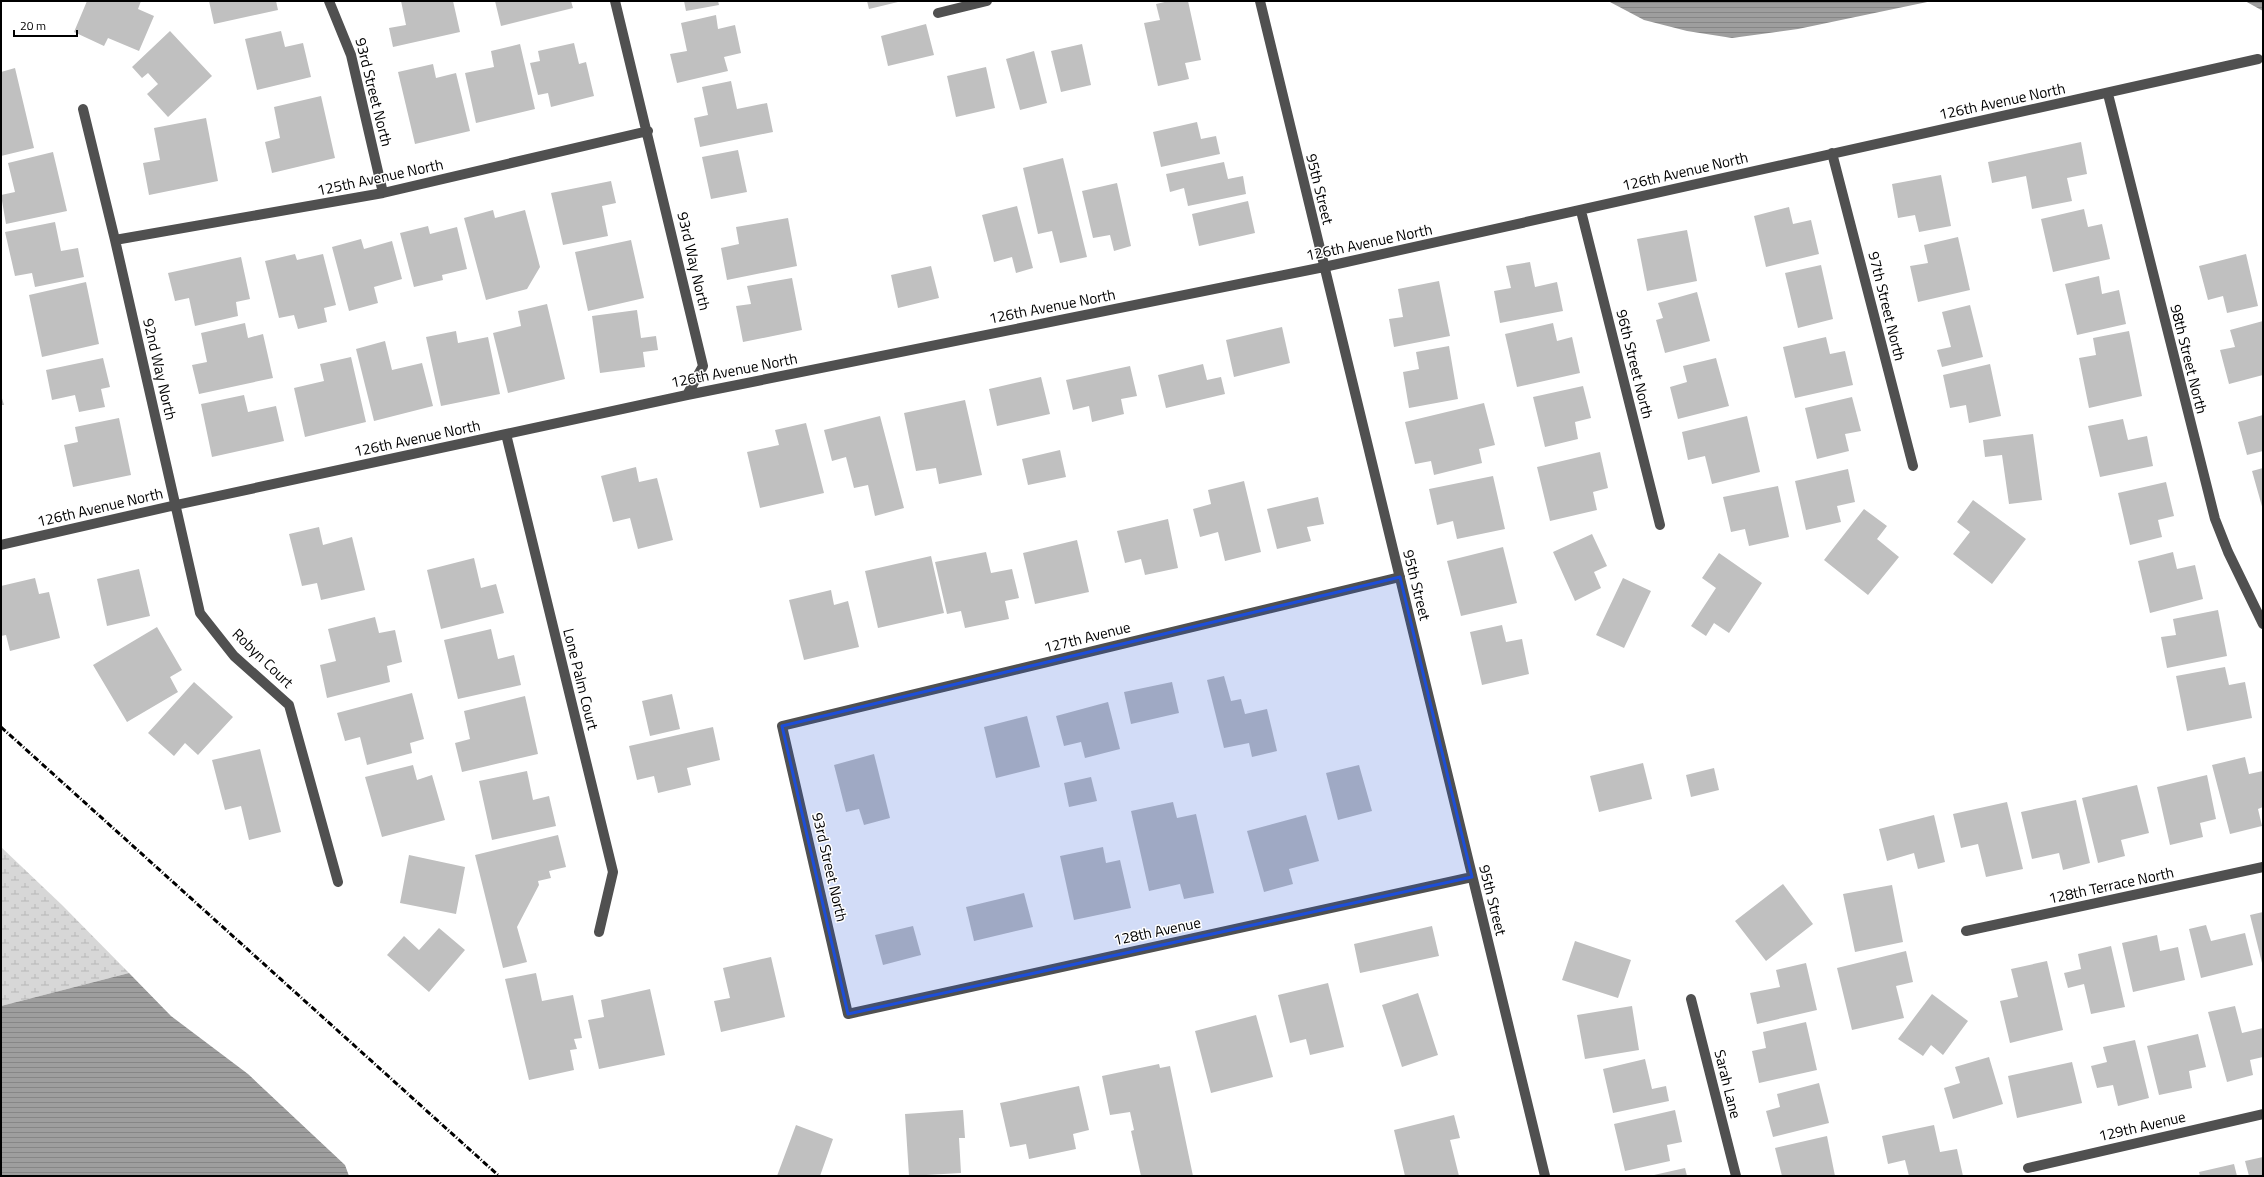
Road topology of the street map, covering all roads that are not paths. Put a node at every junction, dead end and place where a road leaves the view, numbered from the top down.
1 (329, 1) edge
2 (615, 1) edge
3 (987, 1) edge
4 (1260, 1) edge
5 (938, 12) dead end
6 (2258, 59) dead end
7 (2108, 94) junction
8 (83, 109) dead end
9 (648, 131) junction
10 (1832, 153) junction
11 (383, 193) junction
12 (1581, 211) junction
13 (115, 240) junction
14 (1324, 267) junction
15 (686, 395) junction
16 (506, 434) junction
17 (1913, 466) dead end
18 (176, 505) junction
19 (1660, 525) dead end
20 (1, 545) edge
21 (1400, 577) junction
22 (2263, 624) edge
23 (782, 726) joint
24 (2263, 867) edge
25 (1472, 877) junction
26 (338, 882) dead end
27 (1966, 931) dead end
28 (599, 932) dead end
29 (1691, 1000) dead end
30 (848, 1014) joint
31 (2263, 1114) edge
32 (2028, 1168) dead end
33 (1545, 1176) edge
34 (1736, 1176) edge

1 - 11 street, 93rd Street North
2 - 9 street, 93rd Way North
3 - 5 street
4 - 14 street, 95th Street
6 - 7 street, 126th Avenue North
7 - 10 street, 126th Avenue North
7 - 22 street, 98th Street North
8 - 13 street, 92nd Way North
9 - 11 street, 125th Avenue North
9 - 15 street, 93rd Way North
10 - 12 street, 126th Avenue North
10 - 17 street, 97th Street North
11 - 13 street, 125th Avenue North
12 - 14 street, 126th Avenue North
12 - 19 street, 96th Street North
13 - 18 street, 92nd Way North
14 - 15 street, 126th Avenue North
14 - 21 street, 95th Street
15 - 16 street, 126th Avenue North
16 - 18 street, 126th Avenue North
16 - 28 street, Lone Palm Court
18 - 20 street, 126th Avenue North
18 - 26 street, Robyn Court
21 - 23 street, 127th Avenue
21 - 25 street, 95th Street
23 - 30 street, 93rd Street North
24 - 27 street, 128th Terrace North
25 - 30 street, 128th Avenue
25 - 33 street, 95th Street
29 - 34 street, Sarah Lane
31 - 32 street, 129th Avenue

